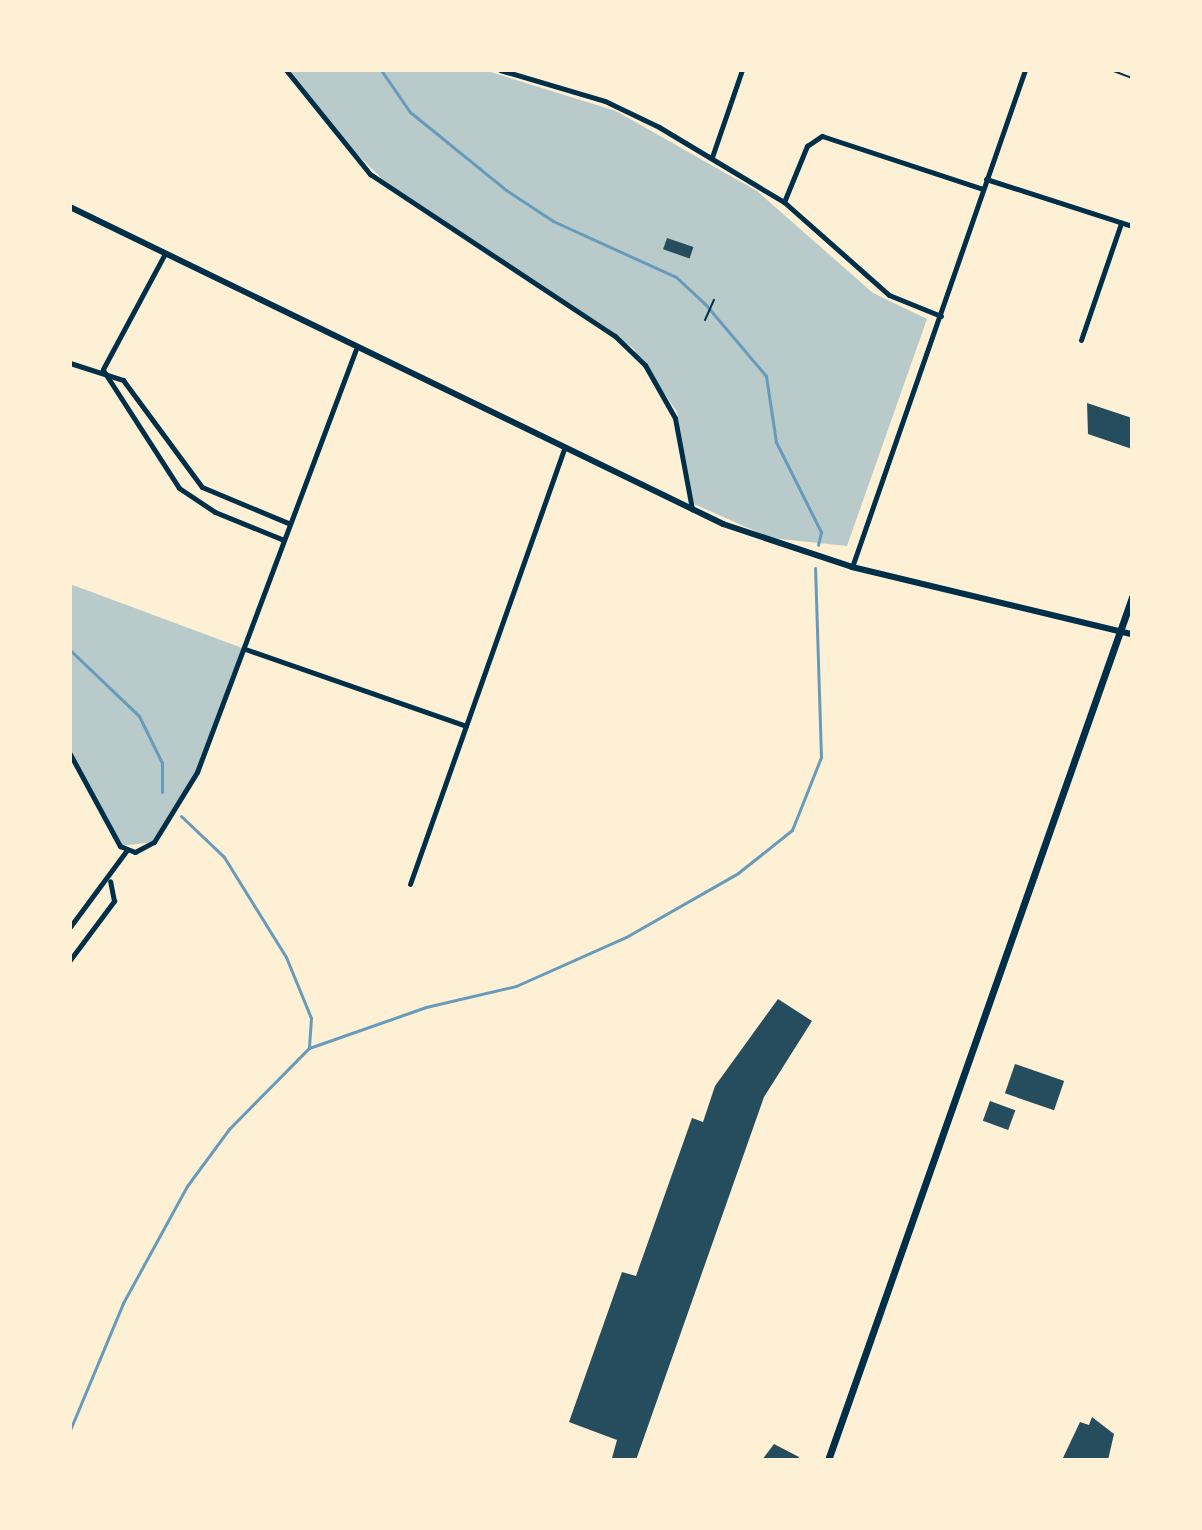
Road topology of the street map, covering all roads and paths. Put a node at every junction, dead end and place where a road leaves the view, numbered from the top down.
1 (286, 70) edge
2 (500, 70) edge
3 (742, 70) edge
4 (1025, 70) edge
5 (1111, 70) edge
6 (1132, 78) edge
7 (712, 157) junction
8 (986, 179) junction
9 (983, 189) junction
10 (784, 202) junction
11 (70, 207) edge
12 (1121, 223) junction
13 (1132, 226) edge
14 (164, 255) junction
15 (714, 300) dead end
16 (941, 316) junction
17 (705, 320) dead end
18 (1081, 340) dead end
19 (356, 350) junction
20 (70, 363) edge
21 (103, 369) junction
22 (564, 449) junction
23 (692, 510) junction
24 (288, 523) junction
25 (284, 540) junction
26 (852, 567) junction
27 (1132, 597) edge
28 (1119, 630) junction
29 (1132, 634) edge
30 (245, 649) junction
31 (466, 726) junction
32 (70, 754) edge
33 (127, 850) junction
34 (110, 881) junction
35 (410, 884) dead end
36 (70, 927) edge
37 (70, 960) edge
38 (828, 1460) edge

1 - 23 street
2 - 7 street
3 - 7 street
4 - 8 street
5 - 6 lane
7 - 10 street
8 - 9 street
8 - 12 street
9 - 10 street
9 - 16 street
10 - 16 street
11 - 14 street
12 - 13 street
12 - 18 street
14 - 19 street
14 - 21 street
15 - 17 path
16 - 26 street
19 - 22 street
19 - 24 street
20 - 21 street
21 - 24 street
21 - 25 street
22 - 23 street
22 - 31 street
23 - 26 street
24 - 25 street
25 - 30 street
26 - 28 street
27 - 28 main road
28 - 29 street
28 - 38 main road
30 - 31 street
30 - 33 street
31 - 35 street
32 - 33 street
33 - 34 street
34 - 36 street
34 - 37 street

